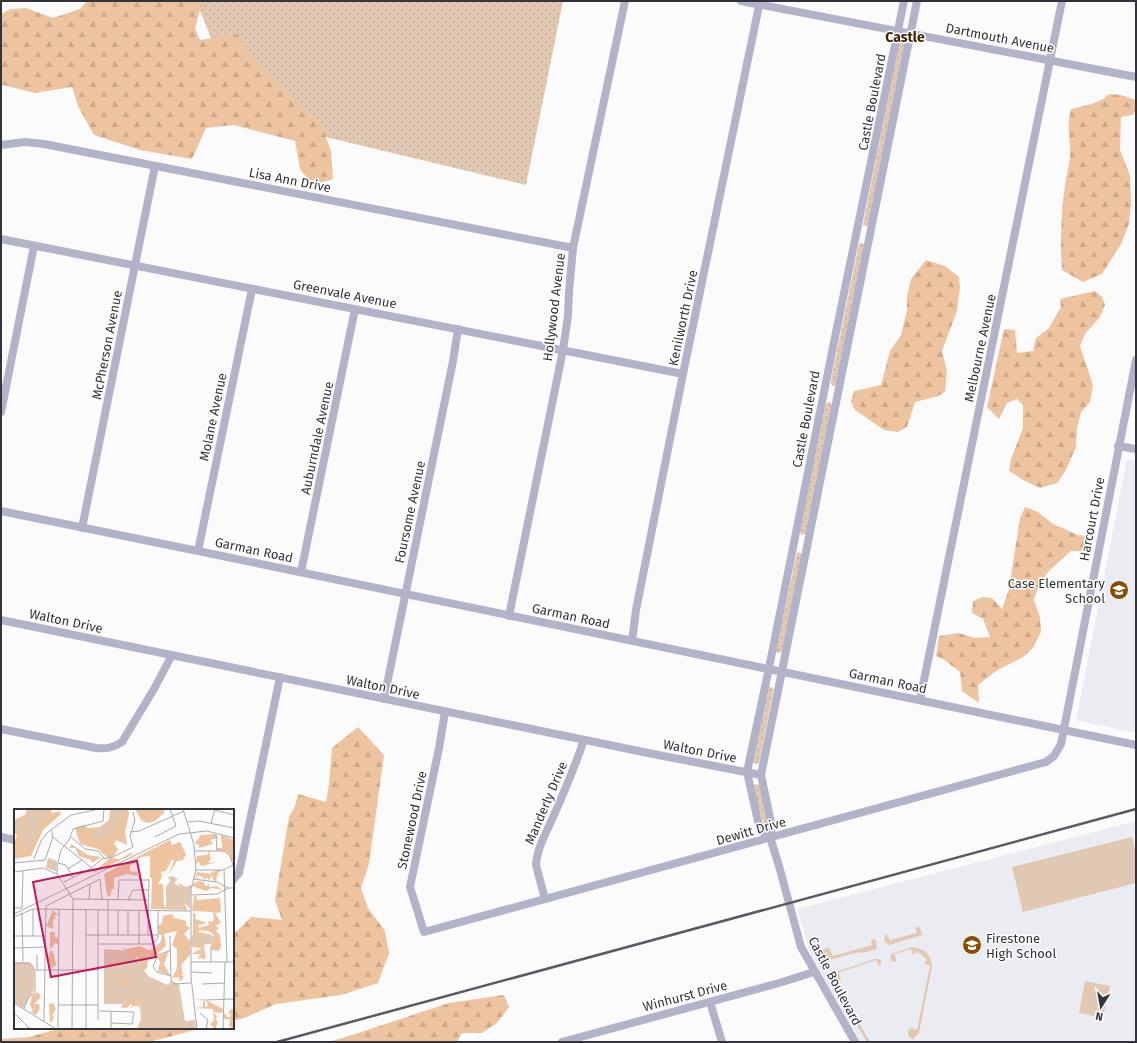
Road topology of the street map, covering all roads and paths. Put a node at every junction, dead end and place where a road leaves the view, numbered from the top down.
1 (625, 1) edge
2 (741, 1) edge
3 (904, 1) edge
4 (917, 1) edge
5 (1062, 1) edge
6 (760, 3) edge
7 (898, 31) junction
8 (911, 33) junction
9 (1050, 60) junction
10 (1136, 77) edge
11 (1, 145) edge
12 (155, 166) junction
13 (857, 235) junction
14 (869, 238) junction
15 (1, 239) edge
16 (34, 246) junction
17 (573, 248) junction
18 (135, 265) junction
19 (252, 289) junction
20 (355, 309) junction
21 (458, 329) junction
22 (563, 350) junction
23 (1136, 360) edge
24 (684, 374) junction
25 (824, 393) junction
26 (838, 396) junction
27 (1, 412) edge
28 (1118, 446) junction
29 (1136, 449) edge
30 (1, 511) edge
31 (82, 528) junction
32 (794, 545) junction
33 (806, 548) junction
34 (198, 551) junction
35 (301, 572) junction
36 (405, 594) junction
37 (509, 616) junction
38 (1, 620) edge
39 (632, 641) junction
40 (172, 655) junction
41 (769, 668) junction
42 (782, 671) junction
43 (280, 677) junction
44 (384, 699) junction
45 (920, 700) junction
46 (445, 712) junction
47 (1, 729) edge
48 (1064, 730) junction
49 (584, 740) junction
50 (1136, 745) edge
51 (747, 772) junction
52 (761, 775) junction
53 (1, 837) edge
54 (770, 837) junction
55 (14, 840) edge
56 (234, 879) edge
57 (545, 899) junction
58 (424, 932) joint
59 (814, 972) junction
60 (710, 1002) junction
61 (562, 1042) edge
62 (722, 1042) edge
63 (855, 1042) edge

1 - 17 street, Hollywood Avenue
2 - 6 street, Dartmouth Avenue
3 - 7 street, Castle Boulevard
4 - 8 street, Castle Boulevard
5 - 9 street, Melbourne Avenue
6 - 7 street, Dartmouth Avenue
6 - 24 street, Kenilworth Drive
7 - 8 street, Dartmouth Avenue
7 - 13 street, Castle Boulevard
8 - 9 street, Dartmouth Avenue
8 - 14 street, Castle Boulevard
9 - 10 street, Dartmouth Avenue
9 - 45 street, Melbourne Avenue
11 - 12 street, Lisa Ann Drive
12 - 17 street, Lisa Ann Drive
12 - 18 street, McPherson Avenue
13 - 14 street
13 - 25 street, Castle Boulevard
14 - 26 street, Castle Boulevard
15 - 16 street, Greenvale Avenue
16 - 18 street, Greenvale Avenue
16 - 27 street
17 - 22 street, Hollywood Avenue
18 - 19 street, Greenvale Avenue
18 - 31 street, McPherson Avenue
19 - 20 street, Greenvale Avenue
19 - 34 street, Molane Avenue
20 - 21 street, Greenvale Avenue
20 - 35 street, Auburndale Avenue
21 - 22 street, Greenvale Avenue
21 - 36 street, Foursome Avenue
22 - 24 street, Greenvale Avenue
22 - 37 street, Hollywood Avenue
23 - 28 street, Harcourt Drive
24 - 39 street, Kenilworth Drive
25 - 26 street
25 - 32 street, Castle Boulevard
26 - 33 street, Castle Boulevard
28 - 29 street
28 - 48 street, Harcourt Drive
30 - 31 street, Garman Road
31 - 34 street, Garman Road
32 - 33 street
32 - 41 street, Castle Boulevard
33 - 42 street, Castle Boulevard
34 - 35 street, Garman Road
35 - 36 street, Garman Road
36 - 37 street, Garman Road
36 - 44 street, Foursome Avenue
37 - 39 street, Garman Road
38 - 40 street, Walton Drive
39 - 41 street, Garman Road
40 - 43 street, Walton Drive
40 - 47 street
41 - 42 street, Garman Road
41 - 51 street, Castle Boulevard
42 - 45 street, Garman Road
42 - 52 street, Castle Boulevard
43 - 44 street, Walton Drive
43 - 56 street
44 - 46 street, Walton Drive
45 - 48 street, Garman Road
46 - 49 street, Walton Drive
46 - 58 street, Stonewood Drive
48 - 50 street, Garman Road
48 - 54 street, Dewitt Drive
49 - 51 street, Walton Drive
49 - 57 street, Manderly Drive
51 - 52 street, Walton Drive
51 - 54 street, Castle Boulevard
52 - 54 street, Castle Boulevard
53 - 55 street
54 - 57 street, Dewitt Drive
54 - 59 street, Castle Boulevard
57 - 58 street, Dewitt Drive
59 - 60 street, Winhurst Drive
59 - 63 street, Castle Boulevard
60 - 61 street, Winhurst Drive
60 - 62 street

